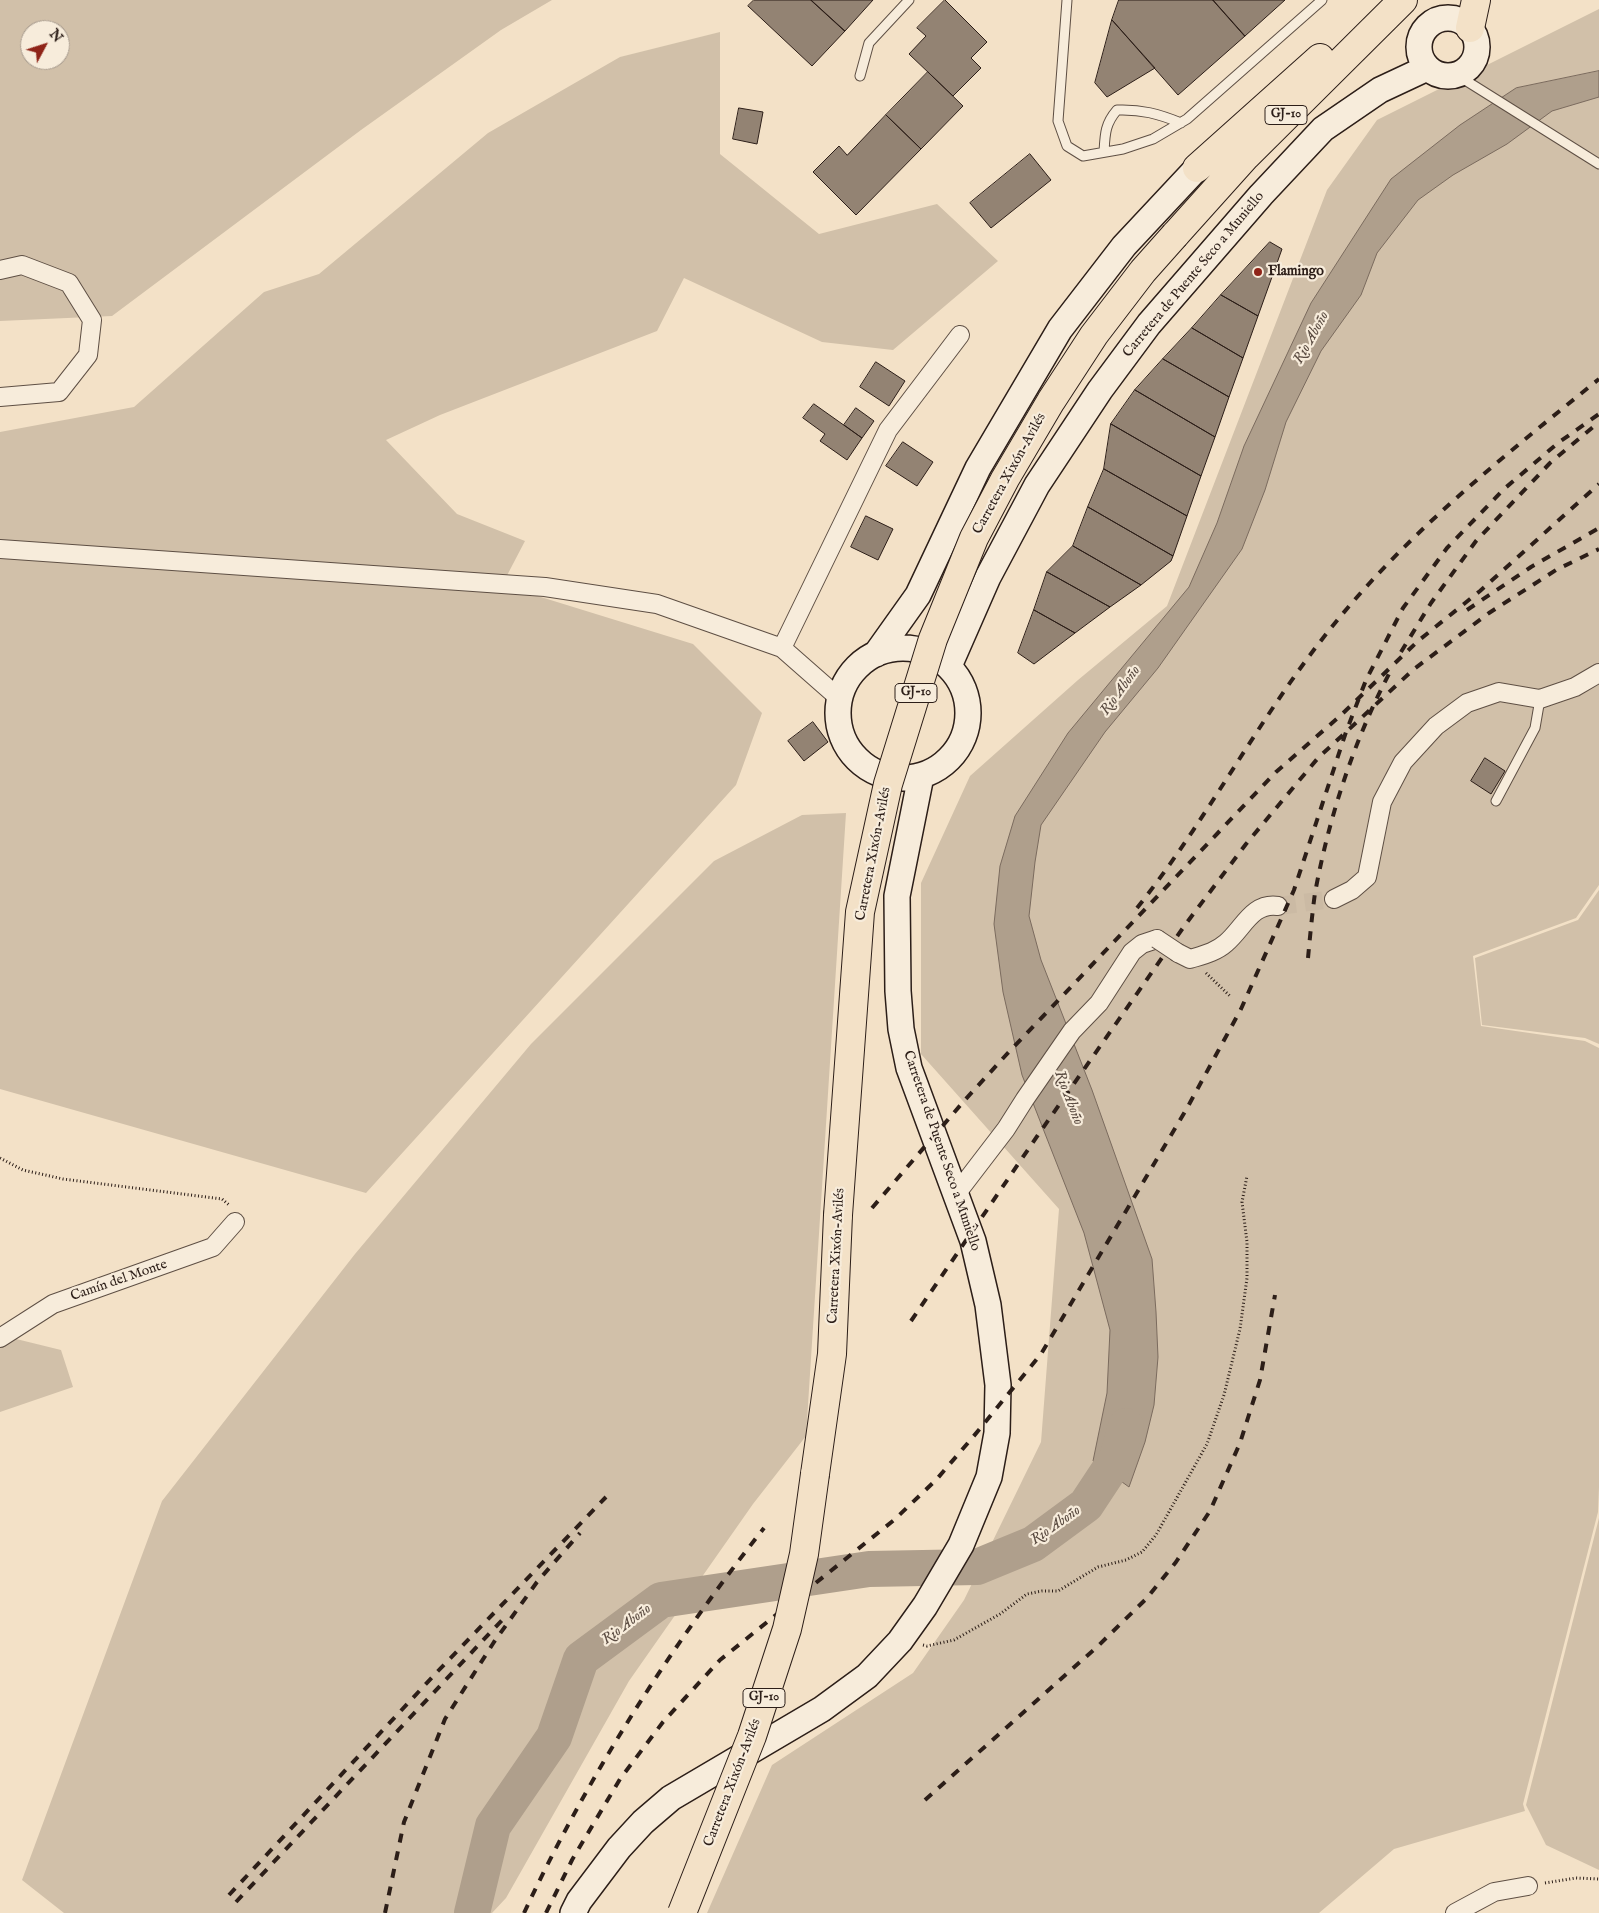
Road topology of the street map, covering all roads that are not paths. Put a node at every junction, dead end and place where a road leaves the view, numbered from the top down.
1 (909, 0) edge
2 (1068, 0) edge
3 (1322, 0) edge
4 (1385, 0) edge
5 (1403, 0) edge
6 (1476, 0) edge
7 (1470, 28) junction
8 (1427, 68) junction
9 (1457, 75) junction
10 (860, 76) dead end
11 (1181, 123) junction
12 (1104, 152) junction
13 (1599, 164) edge
14 (1197, 168) joint
15 (0, 270) edge
16 (960, 335) dead end
17 (0, 397) edge
18 (0, 549) edge
19 (782, 648) junction
20 (876, 654) junction
21 (949, 666) junction
22 (1599, 673) edge
23 (1540, 699) junction
24 (840, 700) junction
25 (921, 776) junction
26 (1496, 801) dead end
27 (1334, 898) tunnel mouth
28 (1278, 906) tunnel mouth
29 (957, 1193) junction
30 (235, 1222) road end
31 (0, 1338) edge
32 (1528, 1886) road end
33 (573, 1913) edge
34 (682, 1913) edge
35 (1455, 1913) edge

1 - 10 lane
2 - 12 lane
3 - 11 lane
4 - 14 highway
5 - 34 highway, Carretera Xixón-Avilés / GJ-10, bridge
6 - 7 highway
7 - 8 street
7 - 9 street
8 - 9 street
8 - 21 street, Carretera de Puente Seco a Muniello
9 - 13 lane
11 - 12 lane
11 - 12 lane
14 - 20 street
15 - 17 street
16 - 19 street
18 - 19 street
19 - 24 street
20 - 21 street
20 - 24 street
21 - 25 street
22 - 23 street
23 - 26 lane
23 - 27 street
24 - 25 street
25 - 29 street, Carretera de Puente Seco a Muniello
28 - 29 street, bridge
29 - 33 street, Carretera de Puente Seco a Muniello
30 - 31 street, Camín del Monte
32 - 35 street

